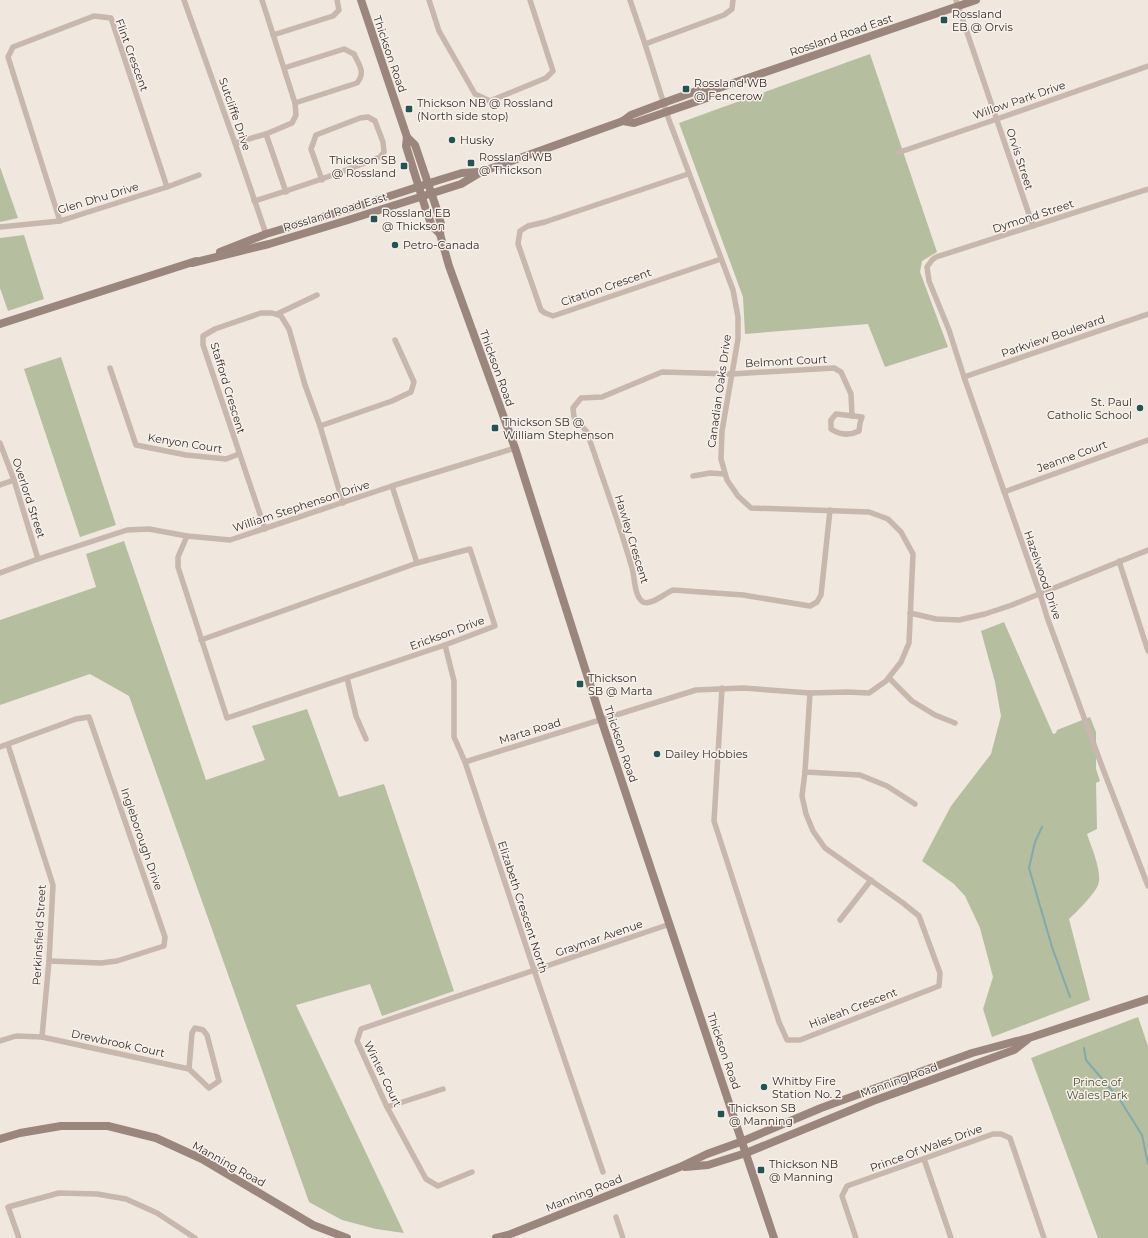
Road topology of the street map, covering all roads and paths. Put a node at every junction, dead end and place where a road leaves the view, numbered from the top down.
1 (184, 0) edge
2 (263, 0) edge
3 (337, 0) edge
4 (361, 0) edge
5 (429, 0) edge
6 (530, 0) edge
7 (630, 0) edge
8 (733, 0) edge
9 (976, 0) edge
10 (957, 3) edge
11 (273, 35) junction
12 (645, 44) junction
13 (1148, 66) edge
14 (284, 68) junction
15 (713, 90) junction
16 (663, 103) junction
17 (296, 104) junction
18 (666, 112) junction
19 (997, 119) junction
20 (623, 121) junction
21 (266, 134) junction
22 (406, 137) junction
23 (235, 143) junction
24 (897, 153) dead end
25 (481, 172) junction
26 (199, 174) dead end
27 (688, 174) junction
28 (322, 180) junction
29 (428, 183) junction
30 (168, 187) junction
31 (418, 187) junction
32 (1148, 189) edge
33 (286, 192) junction
34 (432, 193) junction
35 (421, 196) junction
36 (254, 201) junction
37 (60, 221) junction
38 (1033, 226) junction
39 (0, 227) edge
40 (266, 234) junction
41 (440, 234) junction
42 (721, 259) junction
43 (192, 262) junction
44 (927, 267) joint
45 (317, 295) dead end
46 (277, 314) junction
47 (1148, 314) edge
48 (0, 324) edge
49 (395, 340) dead end
50 (110, 368) dead end
51 (732, 374) junction
52 (964, 377) junction
53 (852, 416) junction
54 (320, 426) junction
55 (1148, 440) edge
56 (0, 443) edge
57 (515, 448) junction
58 (239, 454) junction
59 (725, 474) junction
60 (693, 476) dead end
61 (14, 480) junction
62 (0, 485) edge
63 (392, 486) junction
64 (1004, 492) junction
65 (344, 503) junction
66 (830, 510) junction
67 (265, 529) junction
68 (187, 536) junction
69 (1148, 550) edge
70 (38, 559) junction
71 (1119, 561) junction
72 (418, 563) junction
73 (0, 573) edge
74 (1040, 594) junction
75 (910, 613) junction
76 (1146, 637) edge
77 (201, 640) junction
78 (446, 645) junction
79 (1148, 651) edge
80 (347, 678) junction
81 (889, 678) junction
82 (722, 688) junction
83 (810, 693) junction
84 (601, 719) junction
85 (955, 723) dead end
86 (366, 739) dead end
87 (8, 745) junction
88 (0, 747) edge
89 (465, 762) junction
90 (805, 772) junction
91 (915, 804) dead end
92 (871, 880) junction
93 (1148, 886) edge
94 (840, 920) dead end
95 (670, 924) junction
96 (49, 961) junction
97 (534, 970) junction
98 (1148, 999) edge
99 (42, 1037) junction
100 (1032, 1037) junction
101 (0, 1041) edge
102 (189, 1069) junction
103 (443, 1089) dead end
104 (388, 1106) junction
105 (0, 1139) edge
106 (743, 1141) junction
107 (746, 1153) junction
108 (924, 1159) junction
109 (680, 1167) junction
110 (472, 1172) dead end
111 (603, 1172) dead end
112 (616, 1217) dead end
113 (19, 1238) edge
114 (195, 1238) edge
115 (347, 1238) edge
116 (496, 1238) edge
117 (623, 1238) edge
118 (774, 1238) edge
119 (856, 1238) edge
120 (951, 1238) edge
121 (1044, 1238) edge

1 - 23 street, Sutcliffe Drive
2 - 11 street
3 - 11 street
4 - 22 main road, Thickson Road
5 - 6 street
7 - 12 street, Canadian Oaks Drive
8 - 12 street
9 - 10 main road, Rossland Road East
10 - 15 main road, Rossland Road East
10 - 19 street, Orvis Street
11 - 14 street
12 - 16 street, Canadian Oaks Drive
13 - 19 street, Willow Park Drive
14 - 17 street
14 - 17 street
15 - 16 main road, Rossland Road East
15 - 18 main road, Rossland Road East
16 - 18 street, Canadian Oaks Drive
16 - 20 main road, Rossland Road East
17 - 21 street
18 - 20 main road, Rossland Road East
18 - 27 street, Canadian Oaks Drive
19 - 24 street, Willow Park Drive
19 - 38 street, Orvis Street
20 - 25 main road, Rossland Road East
21 - 23 street
21 - 33 street
22 - 29 main road, Thickson Road
22 - 31 main road, Thickson Road
23 - 36 street, Sutcliffe Drive
25 - 29 main road, Rossland Road East
25 - 34 main road, Rossland Road East
26 - 30 street, Glen Dhu Drive
27 - 42 street, Canadian Oaks Drive
27 - 42 street, Citation Crescent
28 - 28 street
28 - 33 street
29 - 31 main road, Rossland Road East
29 - 34 main road, Thickson Road
30 - 37 street, Glen Dhu Drive
30 - 37 street, Flint Crescent
31 - 35 main road, Thickson Road
31 - 40 main road, Rossland Road East
32 - 38 street, Dymond Street
33 - 36 street
34 - 35 main road, Rossland Road East
34 - 41 main road, Thickson Road
35 - 41 main road, Thickson Road
35 - 43 main road, Rossland Road East
36 - 40 street, Sutcliffe Drive
37 - 39 street, Glen Dhu Drive
38 - 44 street, Dymond Street
40 - 43 main road, Rossland Road East
41 - 57 main road, Thickson Road
42 - 51 street, Canadian Oaks Drive
43 - 48 main road, Rossland Road East
44 - 52 street, Hazelwood Drive
45 - 46 street
46 - 54 street
46 - 58 street, Stafford Crescent
47 - 52 street, Parkview Boulevard
49 - 54 street
50 - 58 street, Kenyon Court
51 - 53 street, Belmont Court
51 - 59 street, Canadian Oaks Drive
51 - 66 street, Hawley Crescent
52 - 64 street, Hazelwood Drive
53 - 53 street
54 - 65 street
55 - 64 street, Jeanne Court
56 - 61 street, Overlord Street
57 - 63 street, William Stephenson Drive
57 - 84 main road, Thickson Road
58 - 67 street, Stafford Crescent
59 - 60 street
59 - 66 street, Canadian Oaks Drive
61 - 62 street
61 - 70 street, Overlord Street
63 - 65 street, William Stephenson Drive
63 - 72 street
64 - 74 street, Hazelwood Drive
65 - 67 street, William Stephenson Drive
66 - 75 street, Canadian Oaks Drive
67 - 68 street, William Stephenson Drive
68 - 70 street, William Stephenson Drive
68 - 77 street, Erickson Drive
69 - 71 street
70 - 73 street, William Stephenson Drive
71 - 74 street
71 - 76 street
72 - 77 street, Erickson Drive
72 - 78 street, Erickson Drive
74 - 75 street
74 - 93 street, Hazelwood Drive
75 - 81 street, Canadian Oaks Drive
76 - 79 street
77 - 80 street, Erickson Drive
78 - 80 street, Erickson Drive
78 - 89 street, Elizabeth Crescent North
80 - 86 street
81 - 83 street, Canadian Oaks Drive
81 - 85 street
82 - 83 street, Canadian Oaks Drive
82 - 84 street, Canadian Oaks Drive
82 - 92 street, Hialeah Crescent
83 - 90 street, Hialeah Crescent
84 - 89 street, Marta Road
84 - 95 main road, Thickson Road
87 - 88 street, Ingleborough Drive
87 - 96 street, Perkinsfield Street
87 - 96 street, Ingleborough Drive
89 - 97 street, Elizabeth Crescent North
90 - 91 street
90 - 92 street, Hialeah Crescent
92 - 94 street
95 - 97 street, Graymar Avenue
95 - 106 main road, Thickson Road
96 - 99 street, Perkinsfield Street
97 - 104 street, Winter Court
97 - 111 street, Elizabeth Crescent North
98 - 100 main road, Manning Road
99 - 101 street, Drewbrook Court
99 - 102 street, Drewbrook Court
100 - 106 main road, Manning Road
100 - 107 main road, Manning Road
102 - 102 street
103 - 104 street
104 - 110 street, Winter Court
105 - 115 main road, Manning Road
106 - 107 main road, Thickson Road
106 - 109 main road, Manning Road
107 - 109 main road, Manning Road
107 - 118 main road, Thickson Road
108 - 119 street, Prince Of Wales Drive
108 - 120 street
108 - 121 street, Prince Of Wales Drive
109 - 116 main road, Manning Road
112 - 117 street
113 - 114 street

